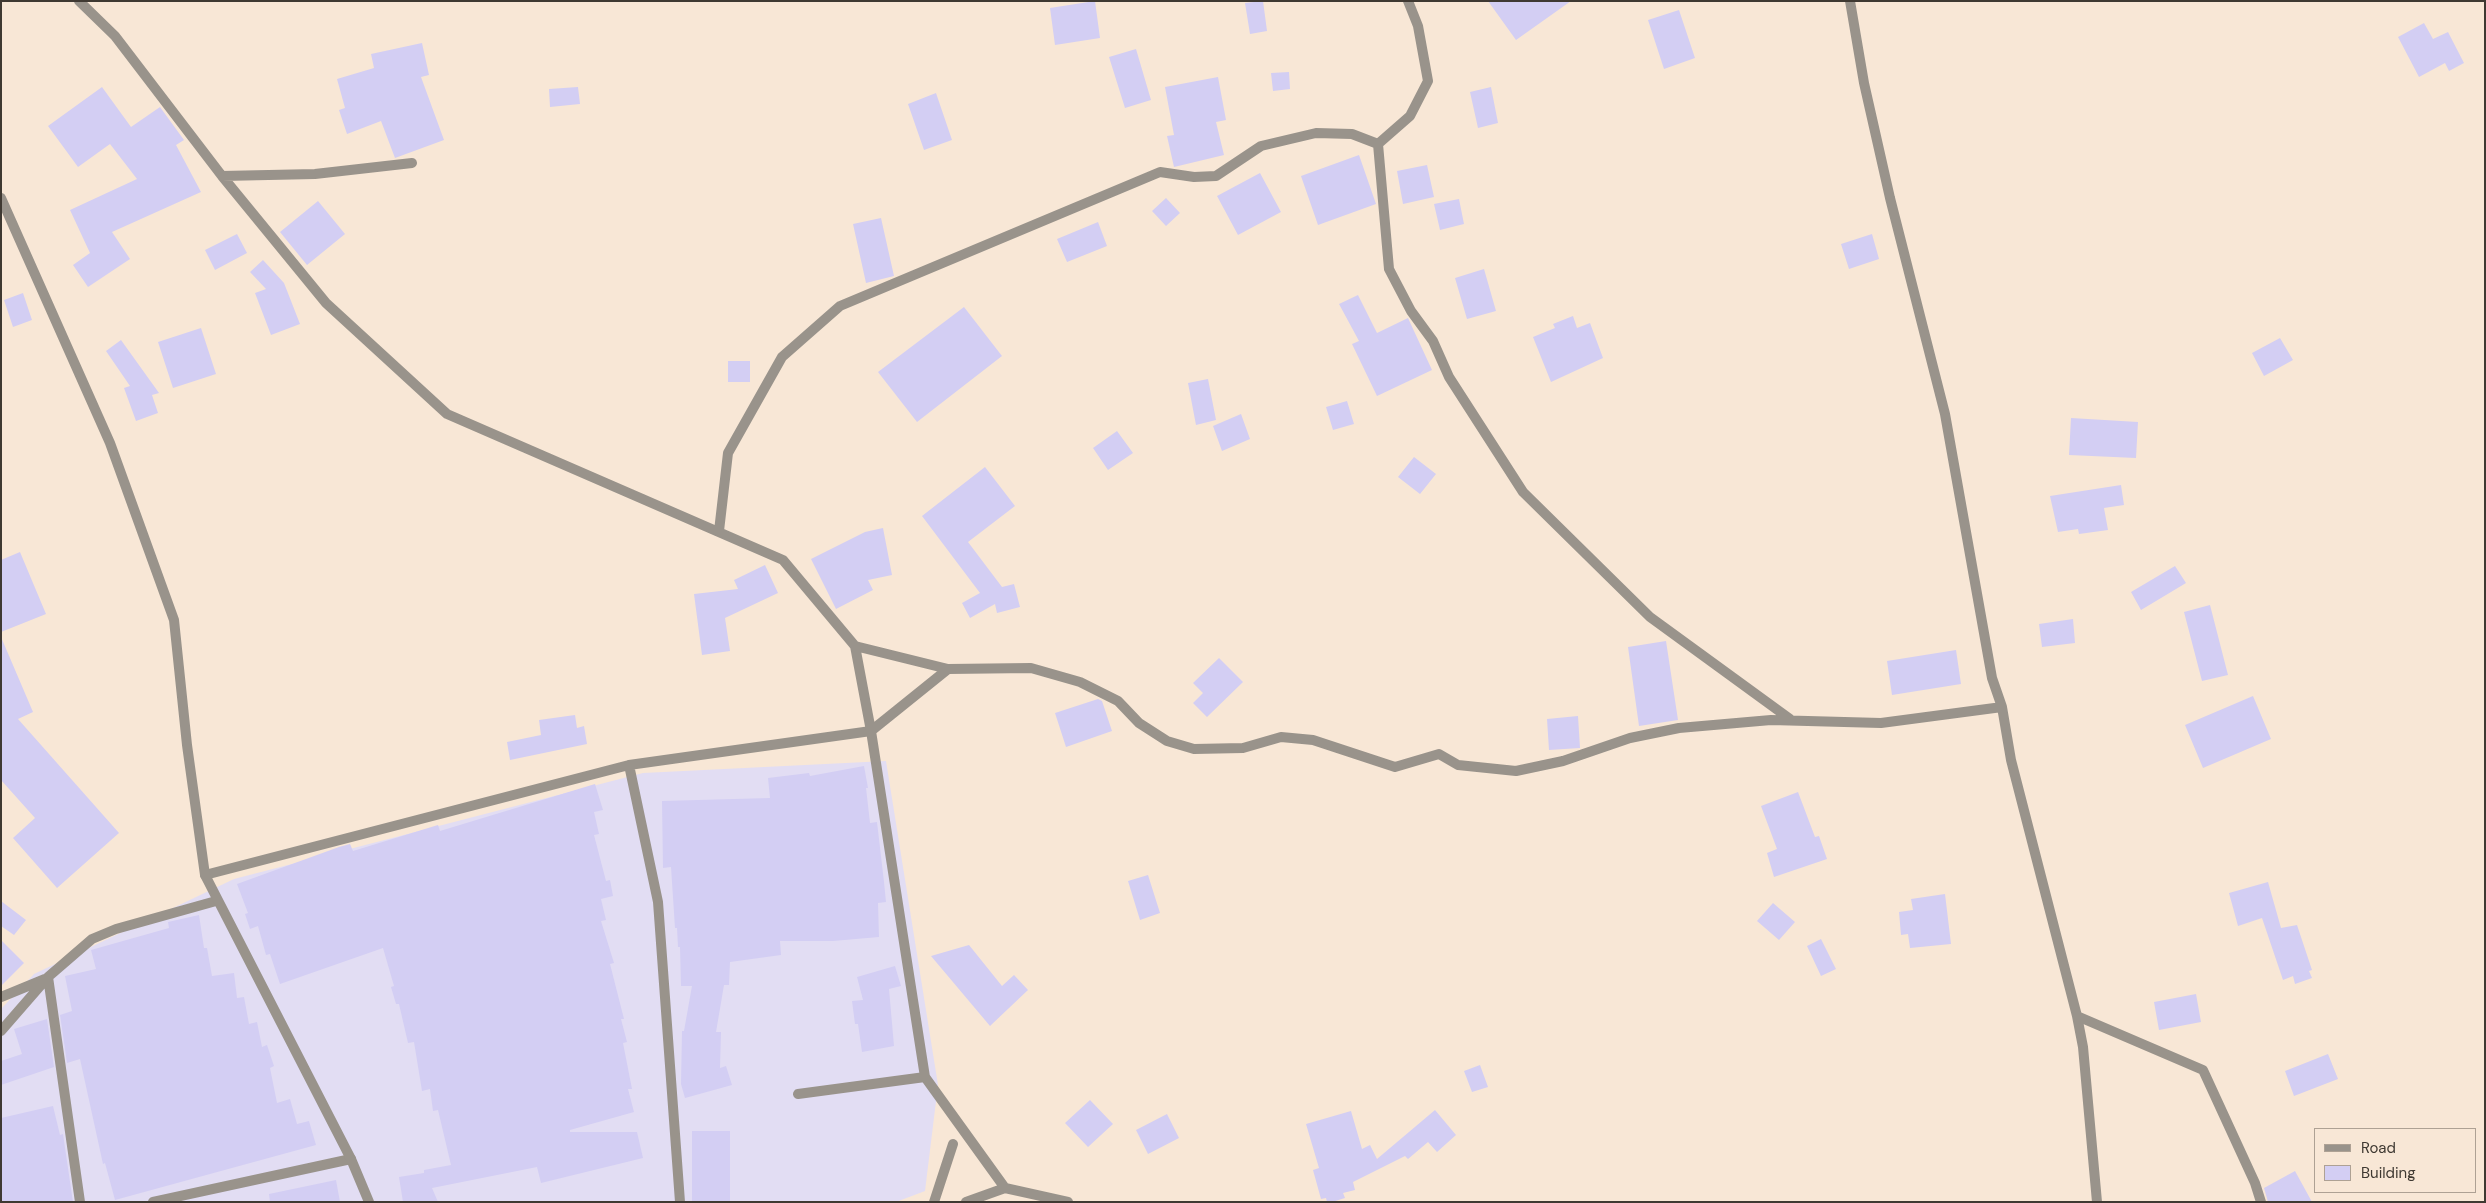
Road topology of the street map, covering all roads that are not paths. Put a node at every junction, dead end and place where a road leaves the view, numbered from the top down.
1 (79, 1) edge
2 (1408, 1) edge
3 (1850, 1) edge
4 (1378, 144) junction
5 (412, 163) dead end
6 (222, 176) junction
7 (1, 198) edge
8 (718, 530) junction
9 (855, 646) junction
10 (948, 669) junction
11 (2002, 707) junction
12 (1790, 719) junction
13 (871, 731) junction
14 (629, 765) junction
15 (205, 875) junction
16 (216, 901) junction
17 (48, 977) junction
18 (1, 997) edge
19 (2077, 1016) junction
20 (1, 1031) edge
21 (924, 1077) junction
22 (798, 1094) dead end
23 (954, 1144) dead end
24 (351, 1159) junction
25 (1004, 1188) junction
26 (80, 1202) edge
27 (153, 1202) edge
28 (369, 1202) edge
29 (680, 1202) edge
30 (934, 1202) edge
31 (966, 1202) edge
32 (1068, 1202) edge
33 (2097, 1202) edge
34 (2261, 1202) edge

1 - 6 street
2 - 4 street
3 - 11 street
4 - 8 street
4 - 12 street
5 - 6 street
6 - 8 street
7 - 15 street
8 - 9 street
9 - 10 street
9 - 13 street
10 - 12 street
10 - 13 street
11 - 12 street
11 - 19 street
13 - 14 street
13 - 21 street
14 - 15 street
14 - 29 street
15 - 16 street
16 - 17 street
16 - 24 street
17 - 18 street
17 - 20 street
17 - 26 street
19 - 33 street
19 - 34 street
21 - 22 street
21 - 25 street
23 - 30 street
24 - 27 street
24 - 28 street
25 - 31 street
25 - 32 street

